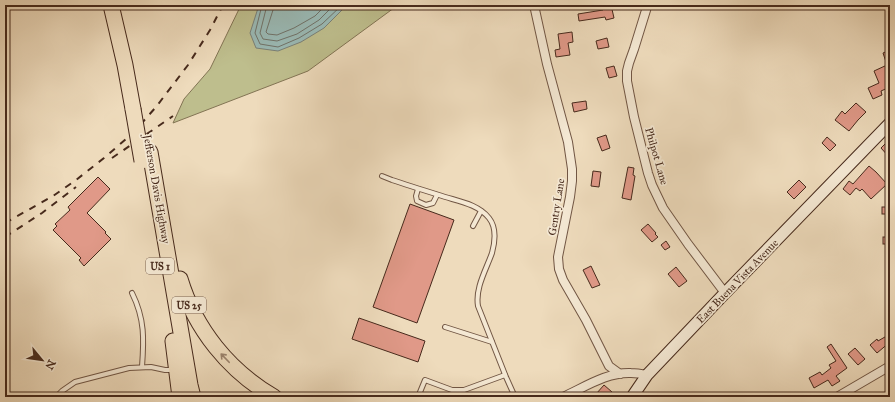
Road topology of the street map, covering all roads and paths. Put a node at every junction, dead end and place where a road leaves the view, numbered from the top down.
1 (111, 5) edge
2 (121, 5) edge
3 (534, 5) edge
4 (646, 7) dead end
5 (137, 104) junction
6 (890, 123) edge
7 (146, 156) junction
8 (382, 176) dead end
9 (418, 188) junction
10 (437, 195) junction
11 (160, 205) junction
12 (481, 211) junction
13 (474, 226) dead end
14 (132, 293) dead end
15 (725, 293) junction
16 (445, 327) dead end
17 (492, 342) junction
18 (890, 366) edge
19 (142, 368) junction
20 (177, 372) junction
21 (620, 374) junction
22 (506, 375) junction
23 (647, 375) junction
24 (56, 397) edge
25 (176, 397) edge
26 (180, 397) edge
27 (193, 397) edge
28 (274, 397) edge
29 (418, 397) edge
30 (515, 397) edge
31 (563, 397) edge
32 (632, 397) edge
33 (837, 397) edge

1 - 5 highway, Jefferson Davis Highway / US 1
2 - 5 highway, Jefferson Davis Highway / US 1
3 - 21 street, Gentry Lane
4 - 15 street, Philpot Lane
5 - 7 highway, Jefferson Davis Highway / US 1, bridge
6 - 15 main road, East Buena Vista Avenue
7 - 11 highway, Jefferson Davis Highway / US 1
7 - 20 highway, Jefferson Davis Highway / US 1
8 - 9 lane
9 - 10 lane
9 - 10 lane
10 - 12 lane
11 - 27 highway, Jefferson Davis Highway / US 1
28 -> 11 highway, US 25
12 - 13 lane
12 - 17 lane
14 - 19 lane
15 - 23 main road, East Buena Vista Avenue
16 - 17 lane
17 - 22 lane
18 - 33 street
19 - 20 lane
19 - 24 lane
20 - 25 highway
20 - 26 highway, Jefferson Davis Highway / US 1
21 - 23 street
21 - 31 street
22 - 29 lane
22 - 30 lane
23 - 32 main road, East Buena Vista Avenue

